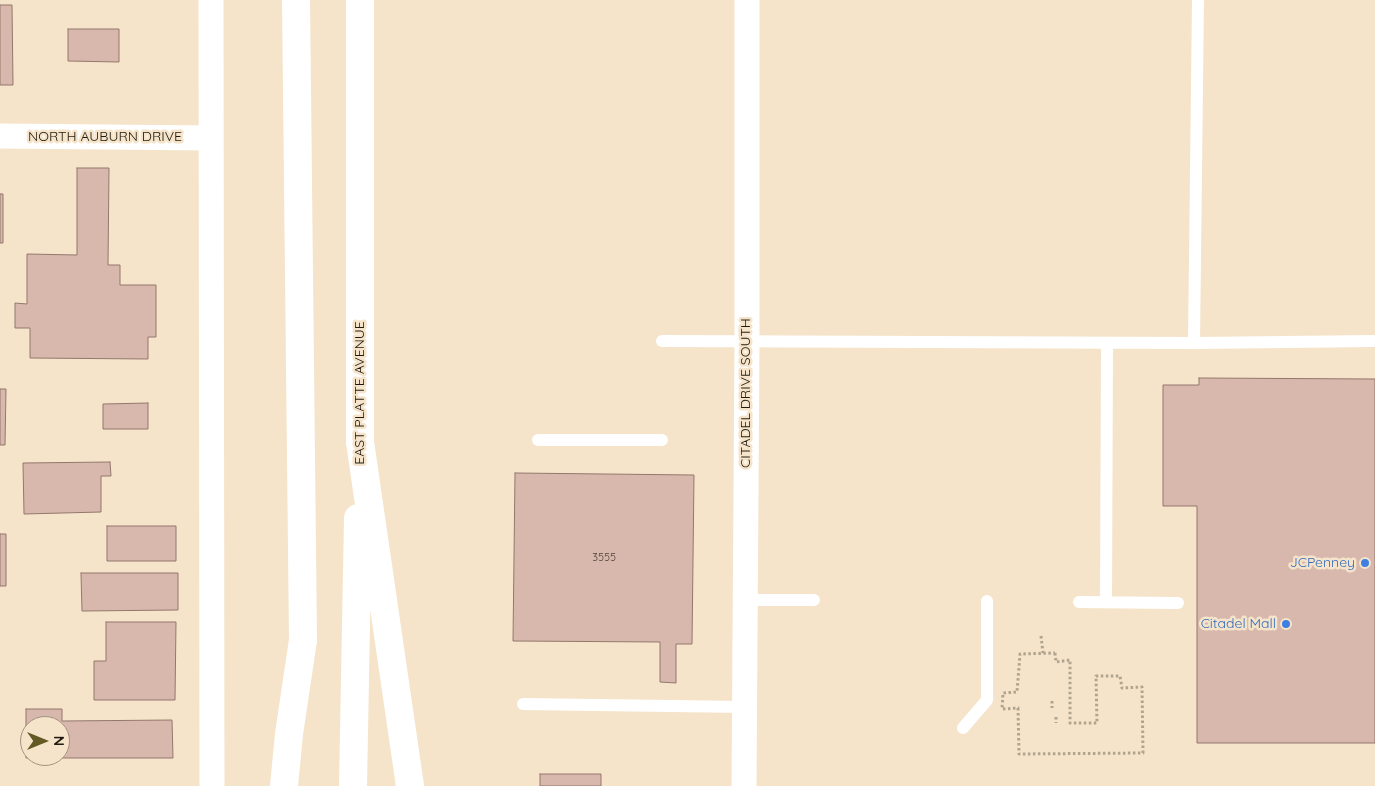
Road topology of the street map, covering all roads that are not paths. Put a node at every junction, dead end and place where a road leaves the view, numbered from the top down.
1 (211, 0) edge
2 (296, 0) edge
3 (360, 0) edge
4 (747, 0) edge
5 (1198, 0) edge
6 (0, 136) edge
7 (210, 138) junction
8 (662, 341) dead end
9 (1375, 341) edge
10 (747, 342) junction
11 (1107, 343) junction
12 (1194, 343) junction
13 (538, 440) dead end
14 (662, 440) dead end
15 (360, 442) junction
16 (744, 600) junction
17 (814, 600) dead end
18 (987, 601) dead end
19 (1079, 602) dead end
20 (1106, 602) junction
21 (1178, 603) dead end
22 (303, 640) junction
23 (522, 704) dead end
24 (744, 708) junction
25 (963, 728) dead end
26 (212, 786) edge
27 (284, 786) edge
28 (303, 786) edge
29 (353, 786) edge
30 (410, 786) edge
31 (744, 786) edge

1 - 7 street
2 - 22 main road
3 - 15 main road, EAST PLATTE AVENUE
4 - 10 street, CITADEL DRIVE SOUTH
5 - 12 lane
6 - 7 street, NORTH AUBURN DRIVE
7 - 26 street
8 - 10 lane
9 - 12 lane
10 - 11 lane
10 - 16 street, CITADEL DRIVE SOUTH
11 - 12 lane
11 - 20 lane
13 - 14 lane
15 - 29 main road, EAST PLATTE AVENUE
15 - 30 main road
16 - 17 lane
16 - 24 street, CITADEL DRIVE SOUTH
18 - 25 lane
19 - 20 lane
20 - 21 lane
22 - 27 main road
22 - 28 main road
23 - 24 lane
24 - 31 street, CITADEL DRIVE SOUTH

